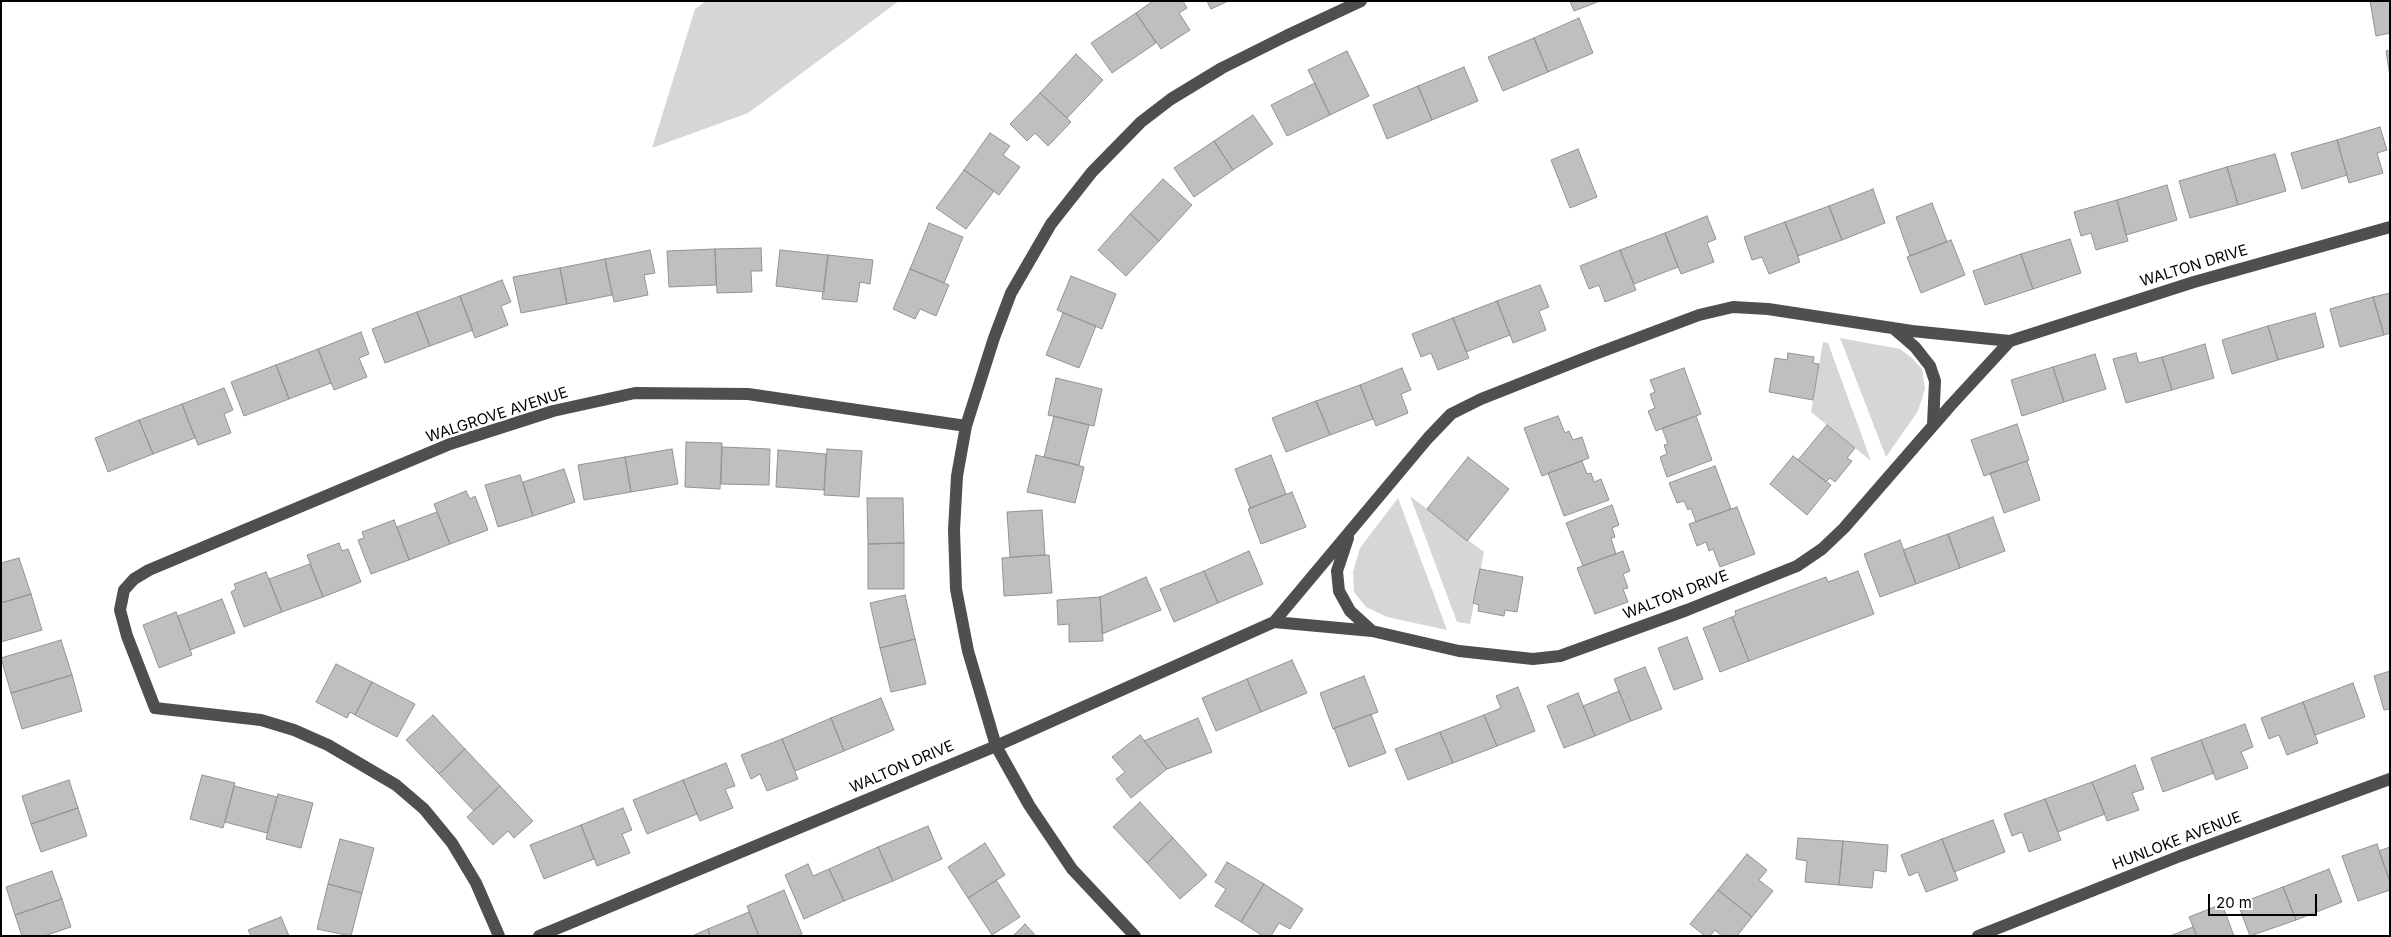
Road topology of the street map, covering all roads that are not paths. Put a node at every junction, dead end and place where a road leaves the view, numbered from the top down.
1 (1361, 1) edge
2 (2390, 227) edge
3 (1893, 328) junction
4 (2010, 341) junction
5 (1933, 425) junction
6 (966, 426) junction
7 (1351, 530) junction
8 (1274, 622) junction
9 (1372, 631) junction
10 (996, 746) junction
11 (2390, 779) edge
12 (499, 936) edge
13 (539, 936) edge
14 (1135, 936) edge
15 (1978, 936) edge

1 - 6 street
2 - 4 street, WALTON DRIVE
3 - 4 street, WALTON DRIVE
3 - 5 street
3 - 7 street, WALTON DRIVE
4 - 5 street, WALTON DRIVE
5 - 9 street, WALTON DRIVE
6 - 10 street
6 - 12 street, WALGROVE AVENUE
7 - 8 street, WALTON DRIVE
7 - 9 street, WALTON DRIVE
8 - 9 street, WALTON DRIVE
8 - 10 street, WALTON DRIVE
10 - 13 street, WALTON DRIVE
10 - 14 street
11 - 15 street, HUNLOKE AVENUE

